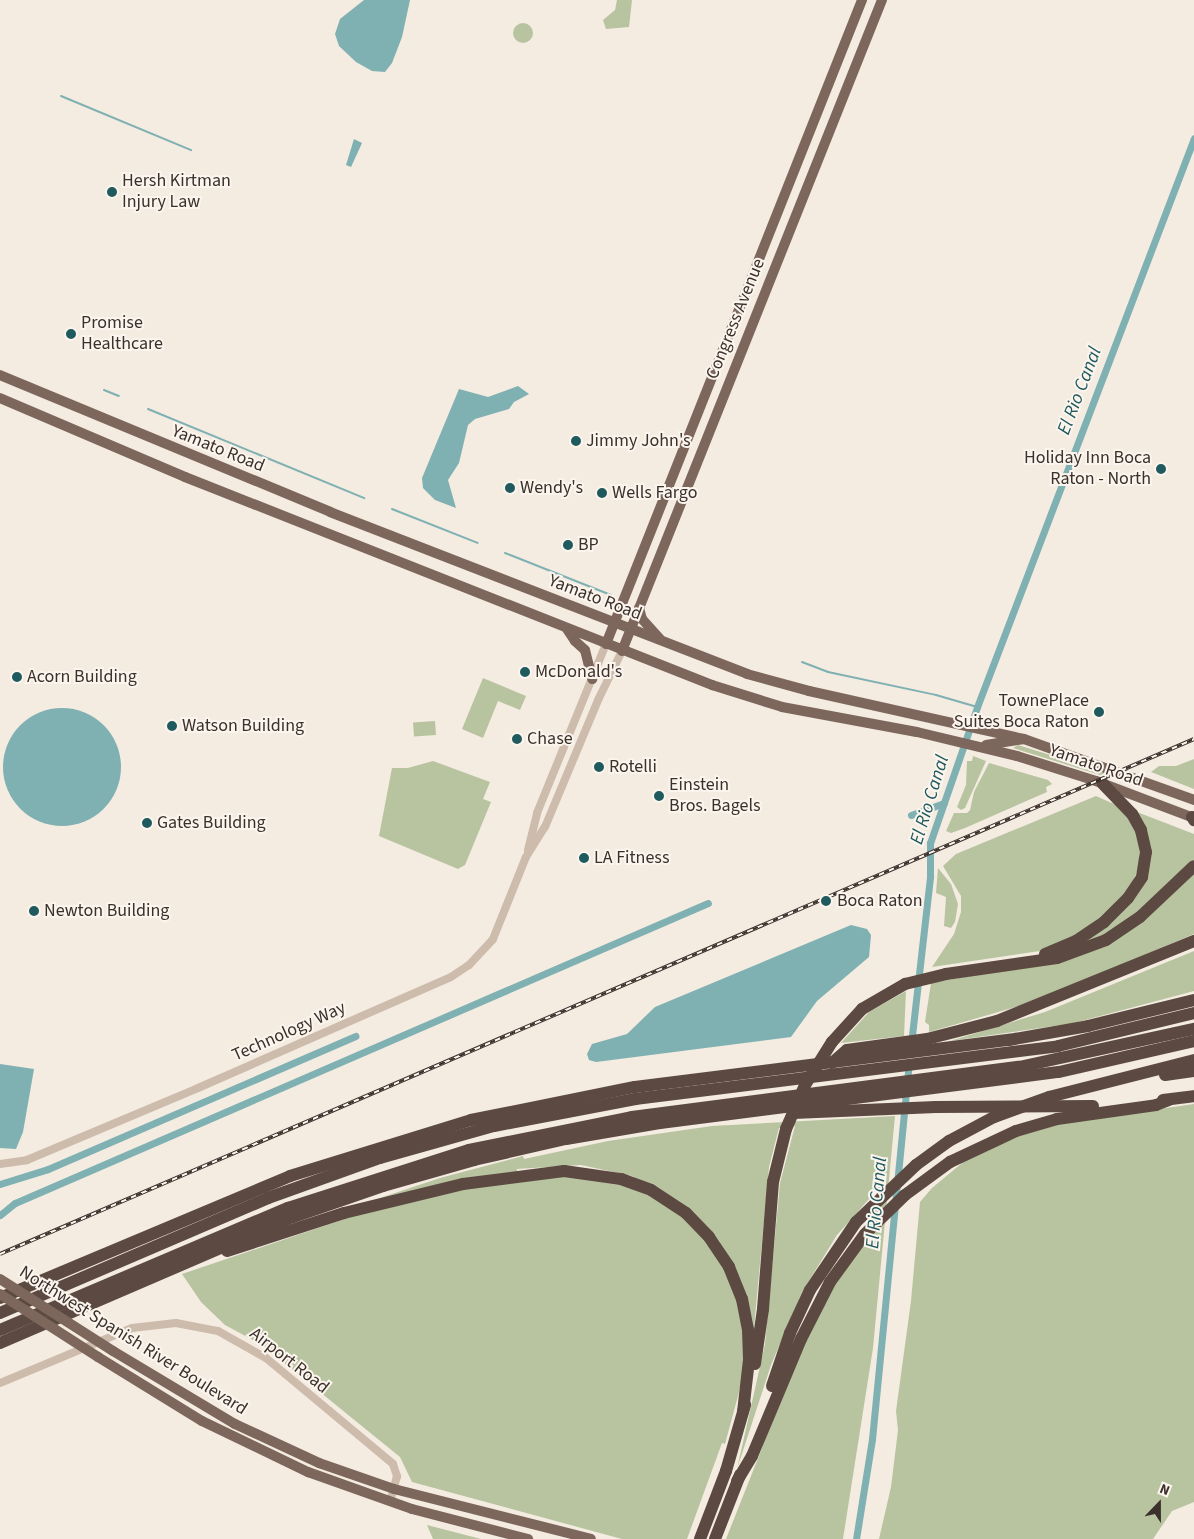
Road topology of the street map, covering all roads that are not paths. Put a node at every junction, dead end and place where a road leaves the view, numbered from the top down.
1 (862, 0) edge
2 (882, 0) edge
3 (0, 375) edge
4 (0, 398) edge
5 (639, 608) junction
6 (614, 624) junction
7 (567, 628) junction
8 (631, 630) junction
9 (662, 642) junction
10 (606, 644) junction
11 (622, 651) junction
12 (592, 679) junction
13 (1024, 739) junction
14 (975, 745) junction
15 (1103, 784) junction
16 (1194, 800) edge
17 (1193, 818) edge
18 (527, 855) junction
19 (1194, 866) edge
20 (1191, 943) edge
21 (1030, 961) junction
22 (1194, 1000) edge
23 (1194, 1013) edge
24 (1194, 1029) edge
25 (1194, 1041) edge
26 (927, 1051) junction
27 (891, 1056) junction
28 (1194, 1060) edge
29 (1194, 1071) edge
30 (1112, 1081) junction
31 (924, 1085) junction
32 (888, 1090) junction
33 (1194, 1096) edge
34 (1169, 1100) junction
35 (731, 1114) junction
36 (0, 1164) edge
37 (186, 1262) junction
38 (0, 1279) edge
39 (0, 1294) edge
40 (0, 1298) edge
41 (0, 1313) edge
42 (0, 1330) edge
43 (0, 1343) edge
44 (0, 1383) edge
45 (743, 1412) junction
46 (737, 1481) junction
47 (394, 1489) junction
48 (390, 1502) junction
49 (721, 1525) junction
50 (528, 1539) edge
51 (591, 1539) edge
52 (700, 1539) edge
53 (715, 1539) edge
54 (719, 1539) edge

1 - 6 main road, Congress Avenue
2 - 5 main road, Congress Avenue
3 - 6 main road, Yamato Road
4 - 7 main road, Yamato Road
5 - 8 main road, Congress Avenue
5 - 9 main road
6 - 8 main road, Yamato Road
6 - 10 main road, Congress Avenue
7 - 10 main road, Yamato Road
7 - 12 main road
8 - 9 main road, Yamato Road
8 - 11 main road, Congress Avenue
9 - 13 main road, Yamato Road
10 - 11 main road, Yamato Road
10 - 12 street, Technology Way
11 - 14 main road, Yamato Road
11 - 18 street, Technology Way
12 - 18 street, Technology Way
13 - 14 main road
13 - 16 main road, Yamato Road
14 - 15 main road, Yamato Road
15 - 17 main road, Yamato Road
15 - 21 highway
18 - 36 street, Technology Way
19 - 21 highway
20 - 26 highway
21 - 45 highway, bridge
22 - 26 highway
23 - 26 highway
24 - 31 highway
25 - 31 highway
26 - 27 highway
27 - 40 highway
27 - 41 highway
28 - 30 highway
29 - 30 highway
30 - 46 highway, bridge
31 - 32 highway
32 - 35 highway
32 - 42 highway
33 - 34 highway
34 - 35 highway
34 - 46 highway
35 - 37 highway
37 - 43 highway
37 - 45 highway
38 - 47 main road, Northwest Spanish River Boulevard, bridge
39 - 48 main road, Northwest Spanish River Boulevard, bridge
44 - 47 street, Airport Road
45 - 52 highway
46 - 49 highway
47 - 48 street, Airport Road
47 - 51 main road, Northwest Spanish River Boulevard
48 - 50 main road, Northwest Spanish River Boulevard
49 - 53 highway
49 - 54 highway

